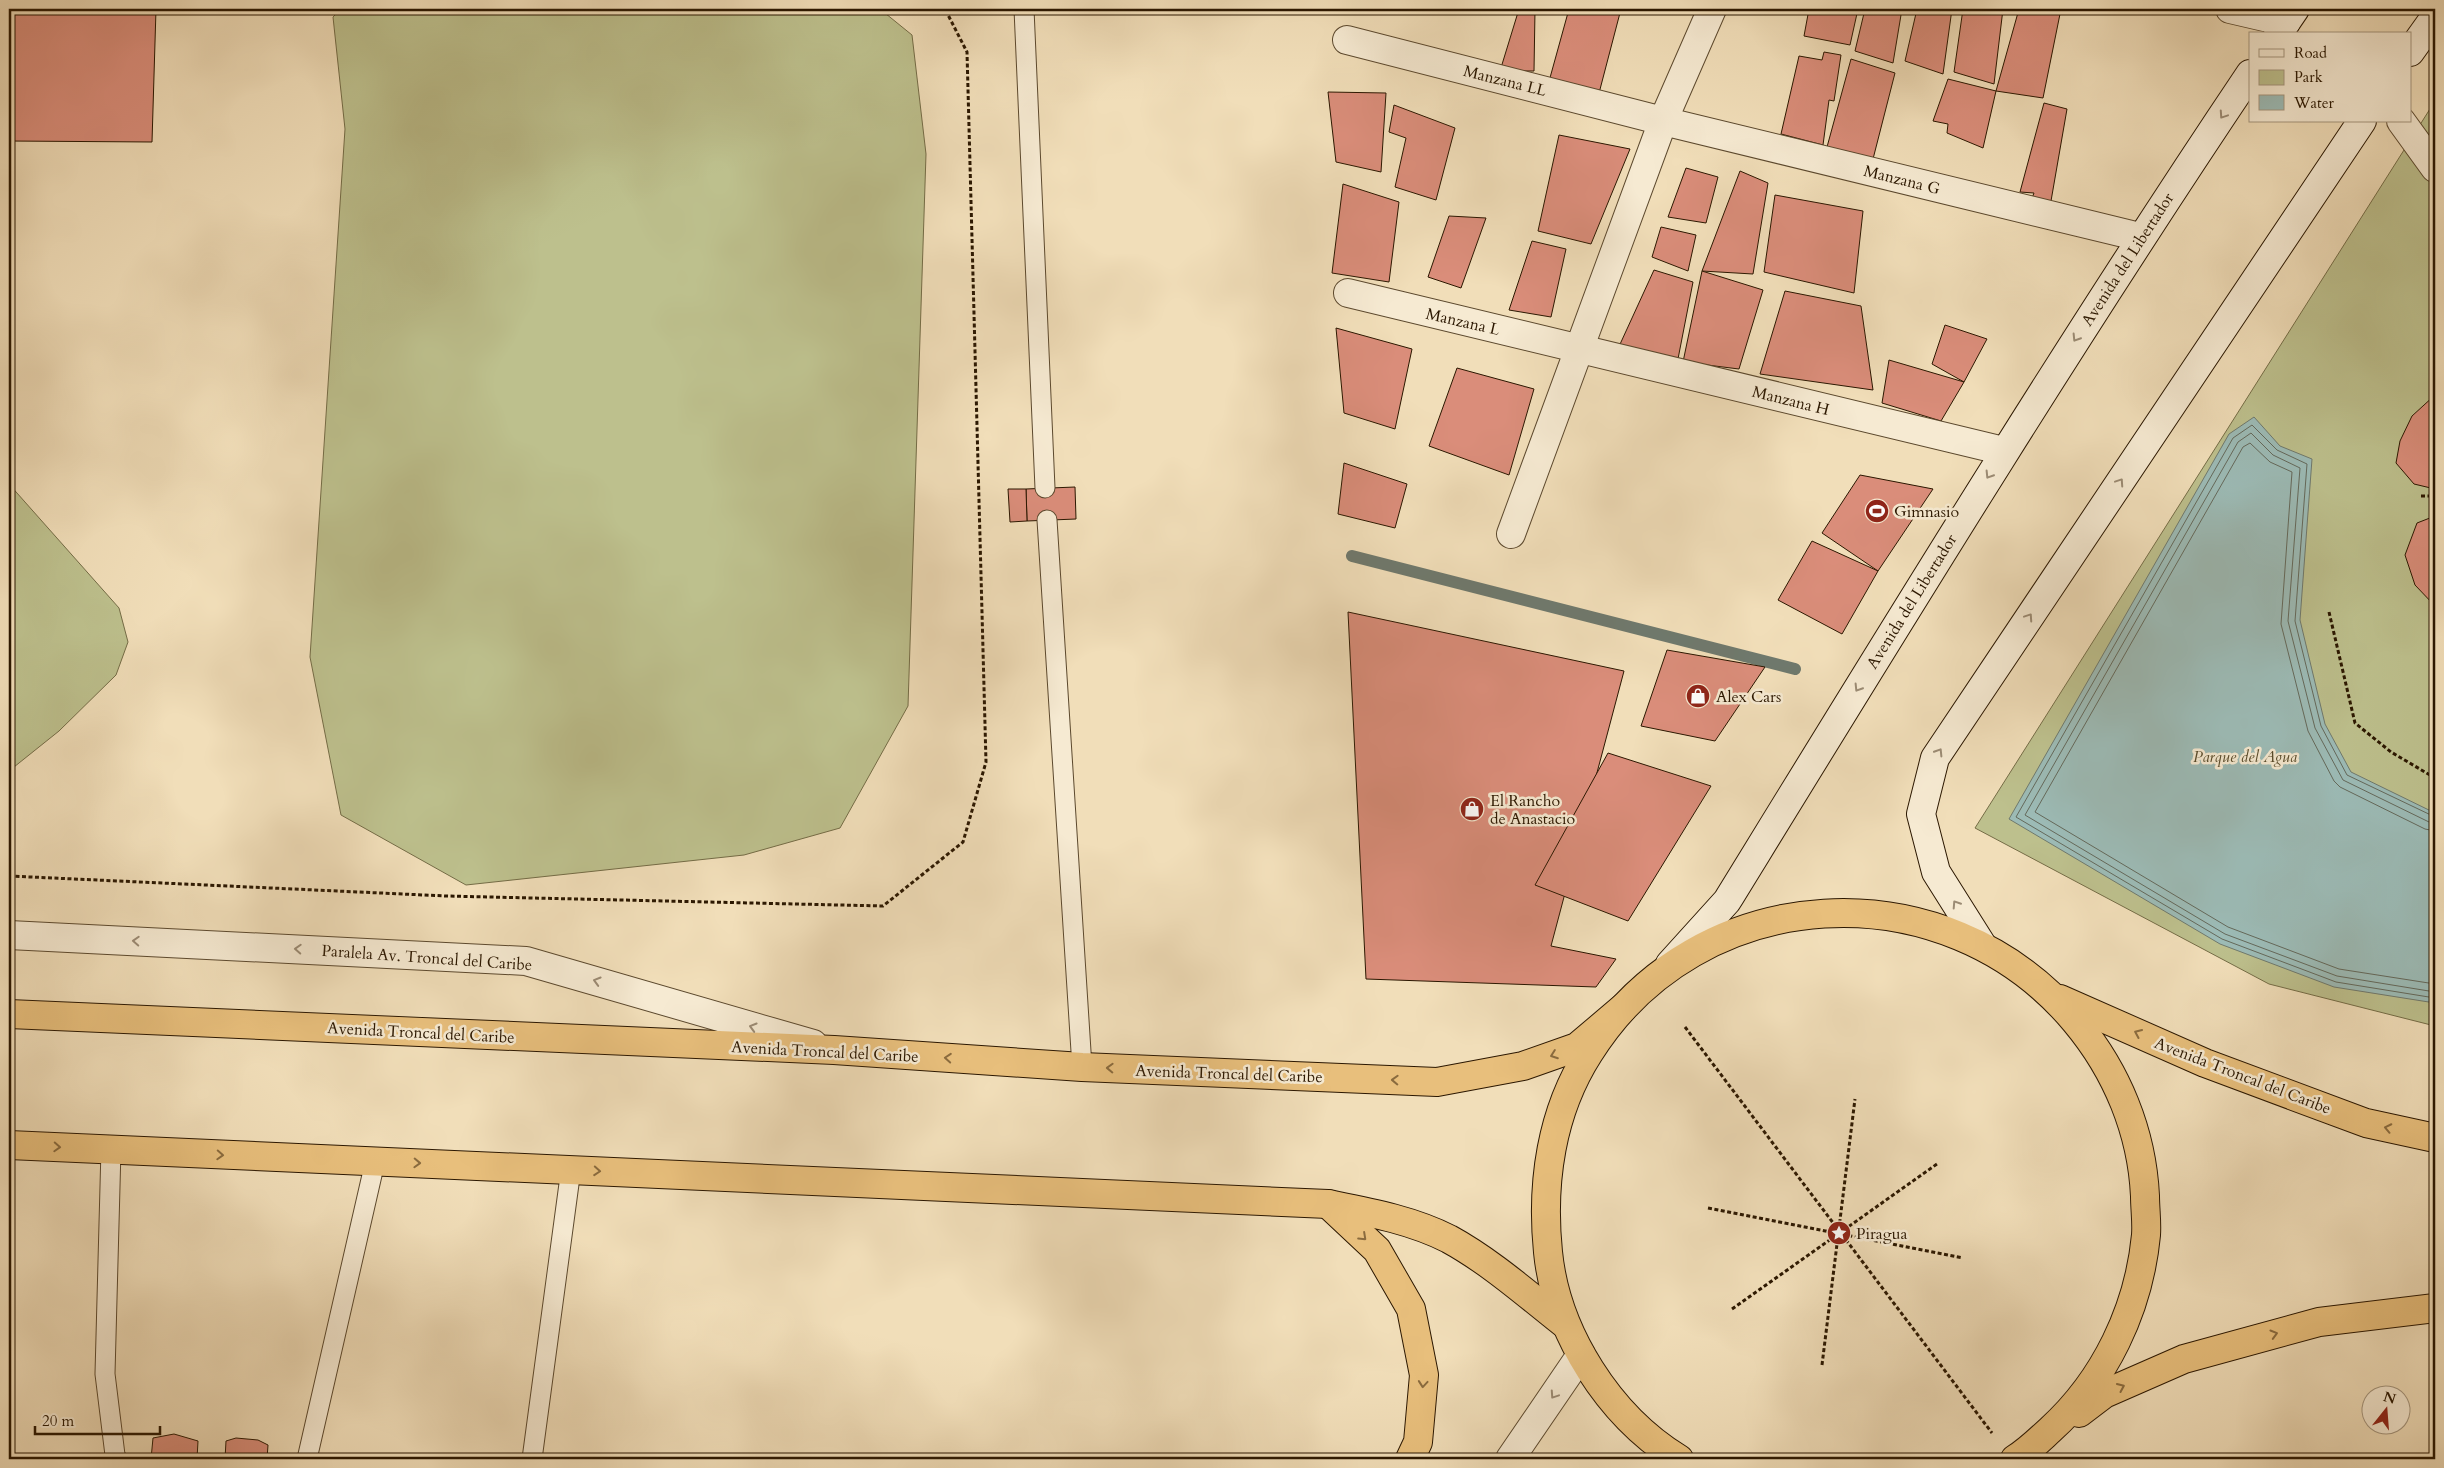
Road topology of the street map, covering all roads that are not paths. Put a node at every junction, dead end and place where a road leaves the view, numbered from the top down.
1 (1024, 9) edge
2 (1712, 9) edge
3 (2230, 9) edge
4 (2435, 17) edge
5 (2286, 21) edge
6 (1347, 40) dead end
7 (2412, 49) edge
8 (2249, 75) edge
9 (1663, 121) junction
10 (2361, 122) edge
11 (2402, 122) edge
12 (2435, 168) edge
13 (2140, 237) junction
14 (1348, 293) dead end
15 (1579, 348) junction
16 (2004, 451) junction
17 (1045, 488) dead end
18 (1047, 520) dead end
19 (1511, 534) dead end
20 (9, 935) edge
21 (1982, 945) junction
22 (1664, 972) junction
23 (2055, 997) junction
24 (1623, 1008) junction
25 (9, 1014) edge
26 (834, 1050) junction
27 (1082, 1067) junction
28 (2435, 1138) edge
29 (9, 1145) edge
30 (111, 1150) junction
31 (375, 1162) junction
32 (571, 1169) junction
33 (1328, 1204) junction
34 (2435, 1308) edge
35 (1566, 1325) junction
36 (1581, 1355) junction
37 (2012, 1451) edge
38 (117, 1459) edge
39 (306, 1459) edge
40 (532, 1459) edge
41 (1410, 1459) edge
42 (1510, 1459) edge
43 (1679, 1459) edge

1 - 17 lane
2 - 9 street
3 - 5 street
4 - 7 street
6 - 9 street, Manzana LL
8 -> 13 street, Avenida del Libertador
9 - 13 street, Manzana G
9 - 15 street
21 -> 10 street
11 - 12 street
13 -> 16 street, Avenida del Libertador
14 - 15 street, Manzana L
15 - 16 street, Manzana H
15 - 19 street
16 -> 22 street, Avenida del Libertador
18 - 27 lane
26 -> 20 street, Paralela Av. Troncal del Caribe
21 - 22 highway
21 - 23 highway
22 - 24 highway
28 -> 23 highway, Avenida Troncal del Caribe
23 - 37 highway
24 -> 27 highway, Avenida Troncal del Caribe
24 - 35 highway
25 - 26 highway, Avenida Troncal del Caribe
27 -> 26 highway, Avenida Troncal del Caribe
29 -> 30 highway
30 -> 31 highway
30 - 38 lane
31 -> 32 highway
31 - 39 lane
32 -> 33 highway
32 - 40 lane
33 - 35 highway
33 -> 41 highway
37 -> 34 highway
35 - 36 highway
36 -> 42 street
36 - 43 highway

